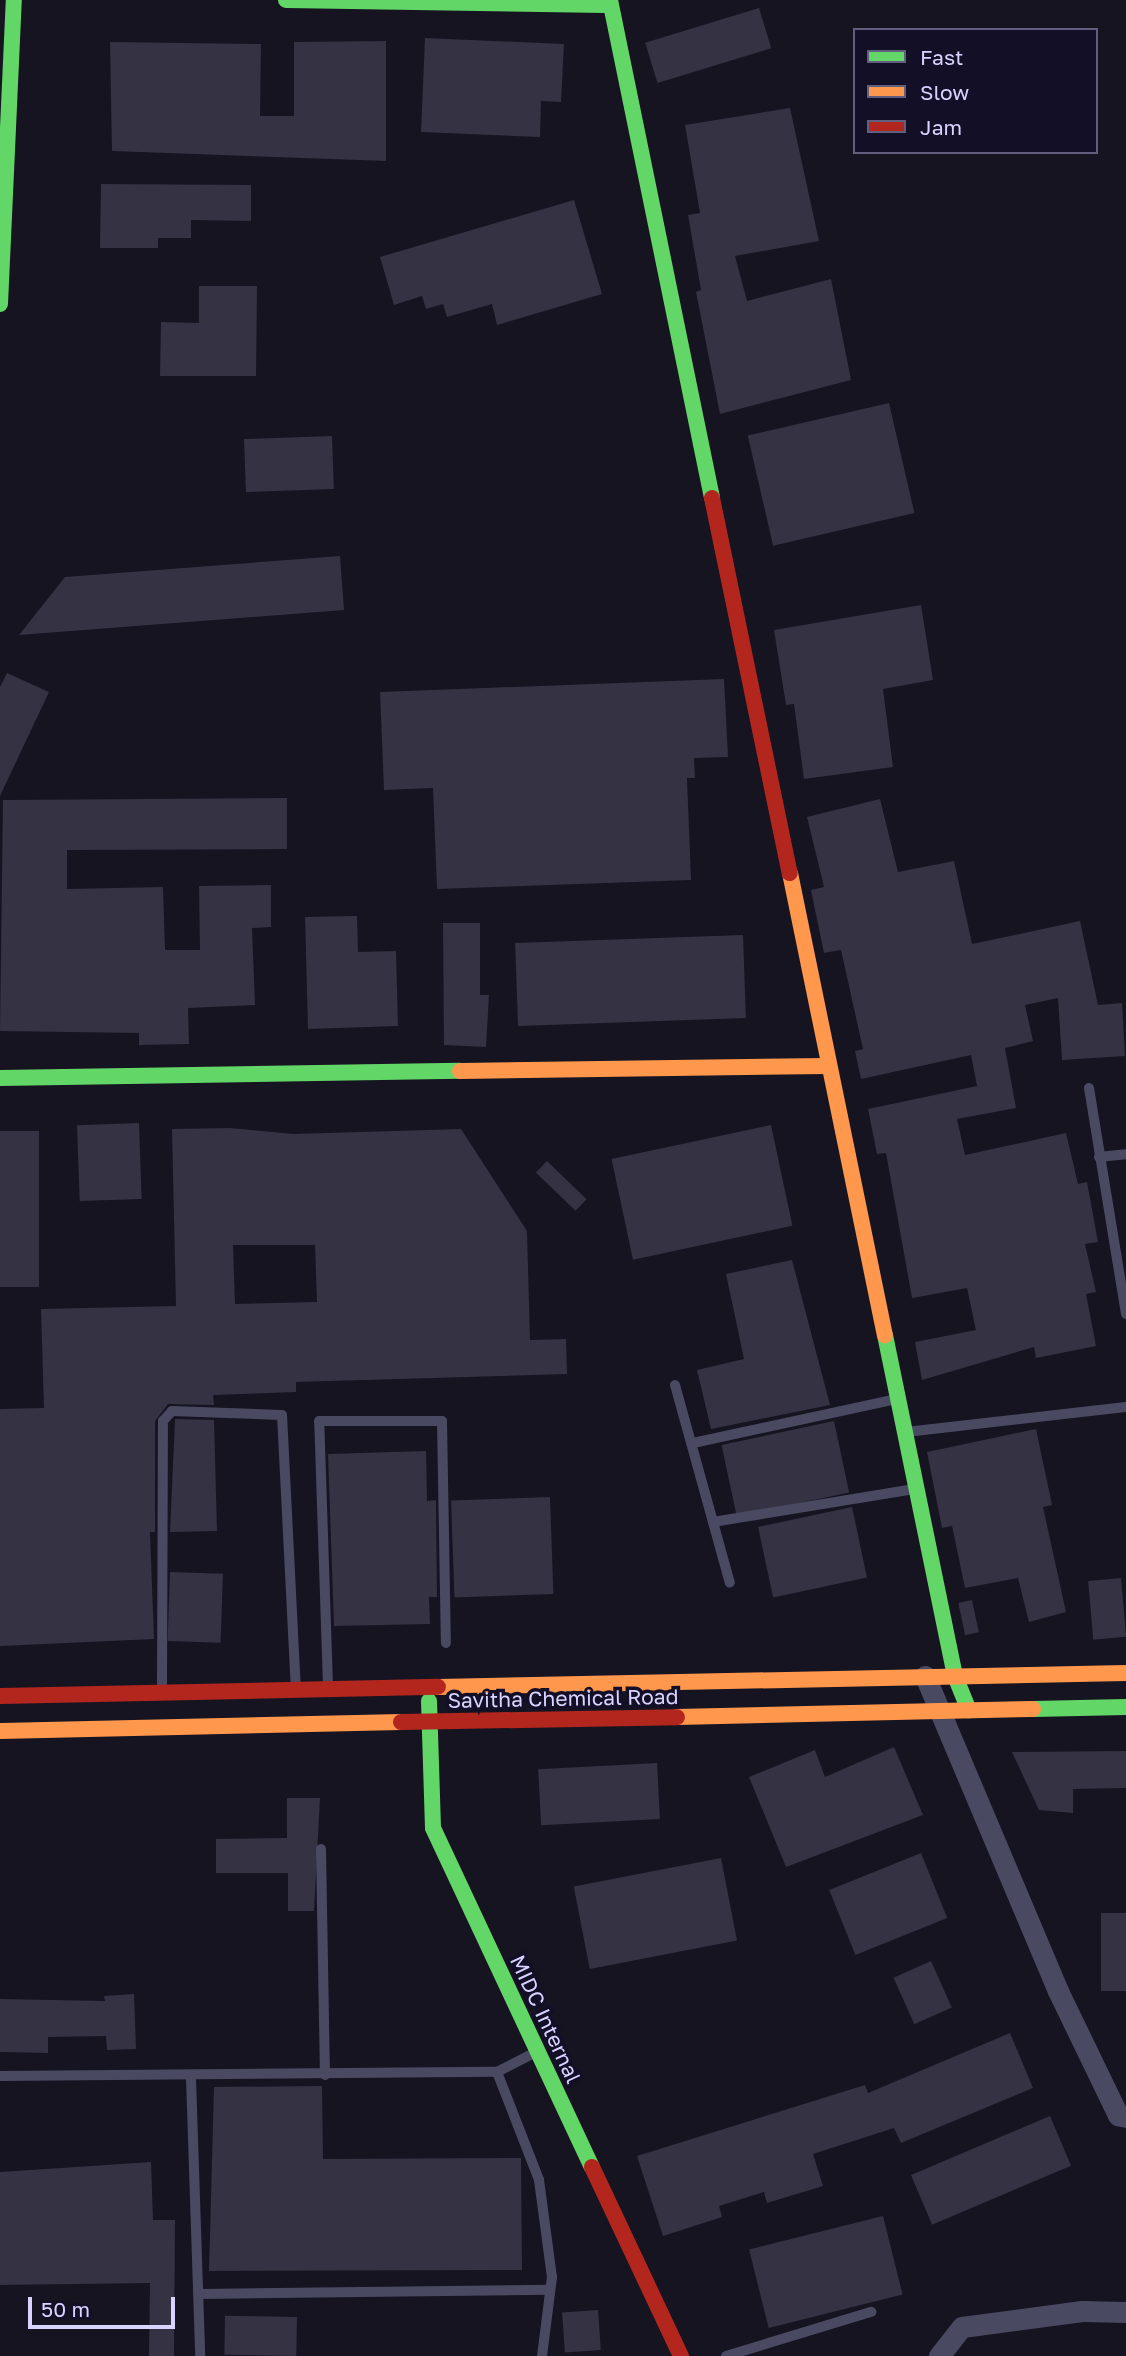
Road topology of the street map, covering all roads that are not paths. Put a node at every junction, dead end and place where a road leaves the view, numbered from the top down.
1 (14, 0) edge
2 (286, 0) edge
3 (608, 3) edge
4 (0, 304) edge
5 (827, 1066) junction
6 (0, 1078) edge
7 (1089, 1088) dead end
8 (1126, 1154) edge
9 (1100, 1157) junction
10 (1126, 1314) edge
11 (675, 1385) dead end
12 (897, 1399) junction
13 (1126, 1407) edge
14 (904, 1432) junction
15 (692, 1443) junction
16 (916, 1489) junction
17 (713, 1522) junction
18 (730, 1583) dead end
19 (446, 1643) dead end
20 (1126, 1673) edge
21 (925, 1676) junction
22 (955, 1676) junction
23 (428, 1687) junction
24 (328, 1689) junction
25 (296, 1690) junction
26 (162, 1693) junction
27 (0, 1696) edge
28 (1126, 1707) edge
29 (969, 1710) junction
30 (939, 1711) junction
31 (429, 1722) junction
32 (0, 1731) edge
33 (321, 1849) dead end
34 (538, 2051) junction
35 (497, 2073) junction
36 (325, 2075) junction
37 (0, 2076) edge
38 (191, 2078) junction
39 (1126, 2117) edge
40 (550, 2290) junction
41 (201, 2294) junction
42 (871, 2312) dead end
43 (1126, 2312) edge
44 (200, 2356) edge
45 (542, 2356) edge
46 (681, 2356) edge
47 (726, 2356) edge
48 (939, 2356) edge

1 - 4 main road
2 - 3 main road
3 - 5 main road
5 - 6 main road
5 - 12 main road
7 - 9 lane
8 - 9 lane
9 - 10 lane
11 - 15 lane
12 - 14 main road
12 - 15 lane
13 - 14 lane
14 - 16 main road
15 - 17 lane
16 - 17 lane
16 - 22 main road
17 - 18 lane
19 - 24 lane
20 - 22 main road, Savitha Chemical Road
21 - 22 main road, Savitha Chemical Road
21 - 23 main road, Savitha Chemical Road
21 - 30 street
22 - 29 main road
23 - 24 main road, Savitha Chemical Road
23 - 31 main road, MIDC Internal
24 - 25 main road, Savitha Chemical Road
25 - 26 main road, Savitha Chemical Road
25 - 26 lane
26 - 27 main road, Savitha Chemical Road
28 - 29 main road, Savitha Chemical Road
29 - 30 main road, Savitha Chemical Road
30 - 31 main road, Savitha Chemical Road
30 - 39 street
31 - 32 main road, Savitha Chemical Road
31 - 34 main road, MIDC Internal
33 - 36 lane
34 - 35 lane
34 - 46 main road, MIDC Internal
35 - 36 lane
35 - 40 lane
36 - 38 lane
37 - 38 lane
38 - 41 lane
40 - 41 lane
40 - 45 lane
41 - 44 lane
42 - 47 lane
43 - 48 street

